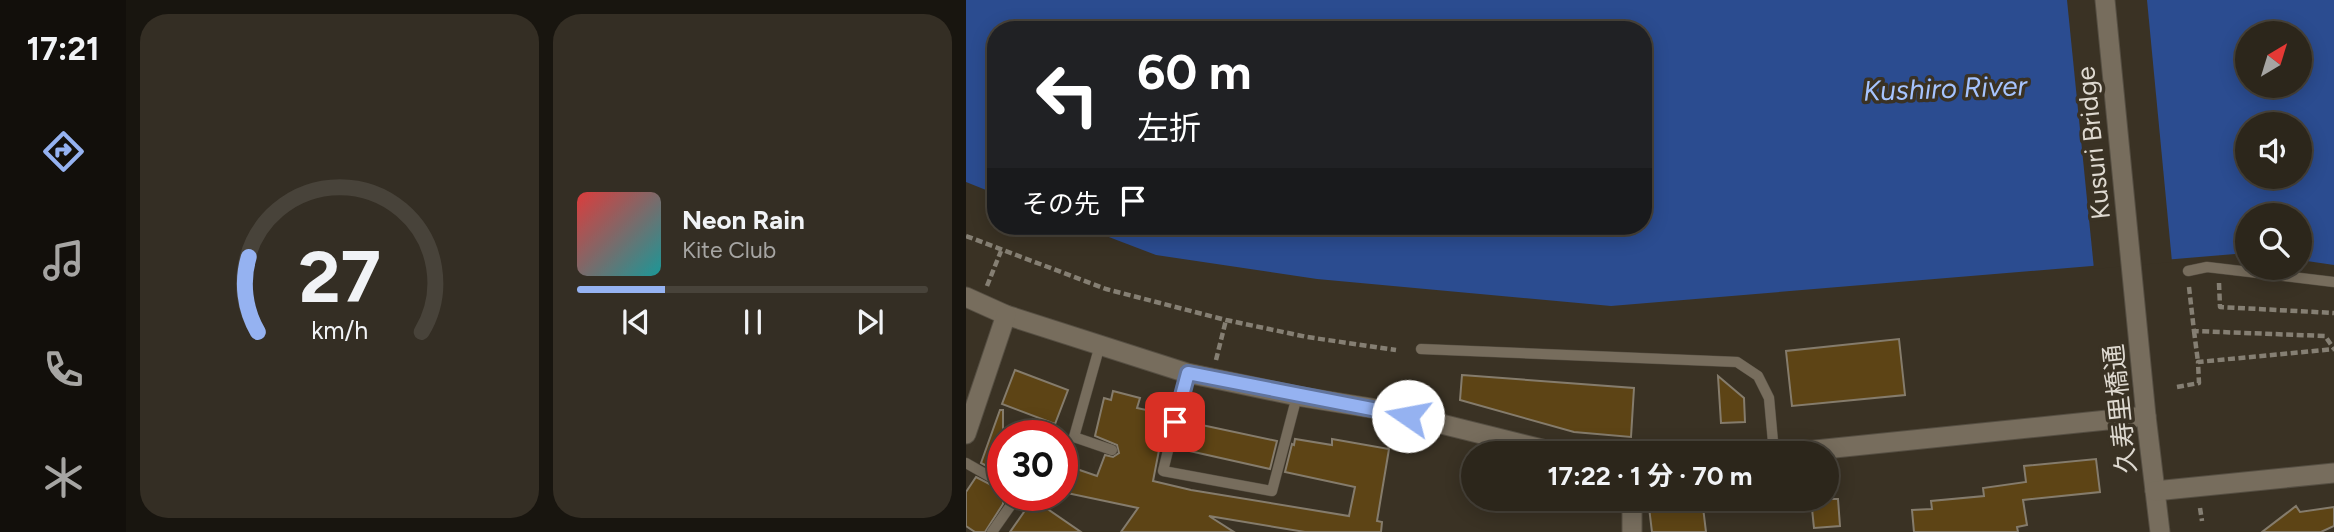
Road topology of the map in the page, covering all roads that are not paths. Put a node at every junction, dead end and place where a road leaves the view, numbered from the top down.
1 (2105, 0) edge
2 (2188, 271) road end
3 (2134, 280) joint
4 (2334, 282) edge
5 (966, 297) edge
6 (1006, 315) junction
7 (1100, 345) junction
8 (1421, 349) dead end
9 (1188, 373) junction
10 (1297, 396) junction
11 (2146, 416) junction
12 (966, 434) edge
13 (1510, 441) edge
14 (1773, 441) edge
15 (1839, 448) edge
16 (1112, 450) dead end
17 (966, 463) edge
18 (2334, 473) edge
19 (987, 475) edge
20 (2155, 491) junction
21 (1007, 511) edge
22 (1632, 511) edge
23 (992, 532) edge
24 (1632, 532) edge
25 (2160, 532) edge

1 - 3 street, Kusuri Bridge
2 - 4 lane
3 - 11 street, 久寿里橋通
5 - 6 street
6 - 7 street
6 - 12 street
7 - 9 street
7 - 16 lane
8 - 14 lane
9 - 10 street
9 - 10 lane
10 - 13 street
11 - 15 street
11 - 20 street, 久寿里橋通
17 - 19 lane
18 - 20 street
20 - 25 street, 久寿里橋通
21 - 23 lane
22 - 24 street

